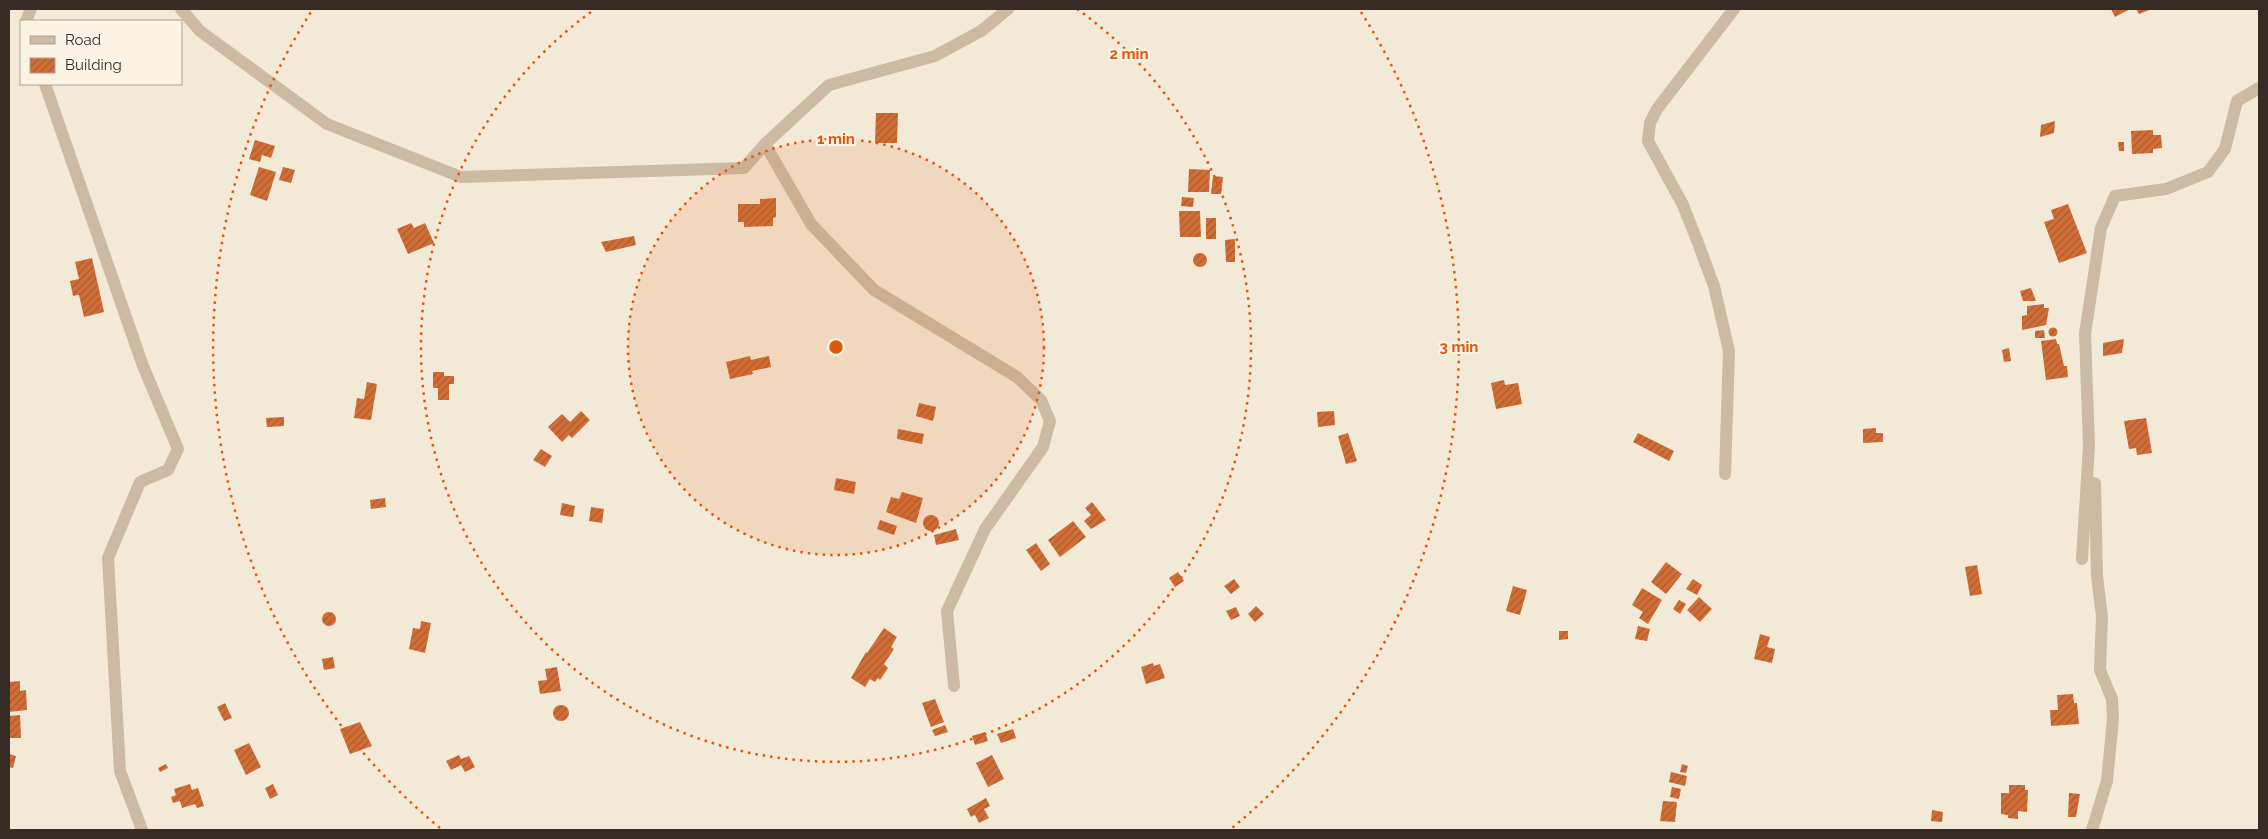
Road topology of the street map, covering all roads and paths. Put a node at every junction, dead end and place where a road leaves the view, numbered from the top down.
1 (180, 9) edge
2 (1008, 9) edge
3 (1734, 9) edge
4 (45, 85) edge
5 (2259, 88) edge
6 (765, 144) junction
7 (2089, 446) junction
8 (1725, 474) dead end
9 (2082, 559) dead end
10 (954, 686) dead end
11 (142, 830) edge
12 (2092, 830) edge

1 - 6 street
2 - 6 street
3 - 8 street
4 - 11 street
5 - 7 street
6 - 10 street
7 - 9 street
7 - 12 street

